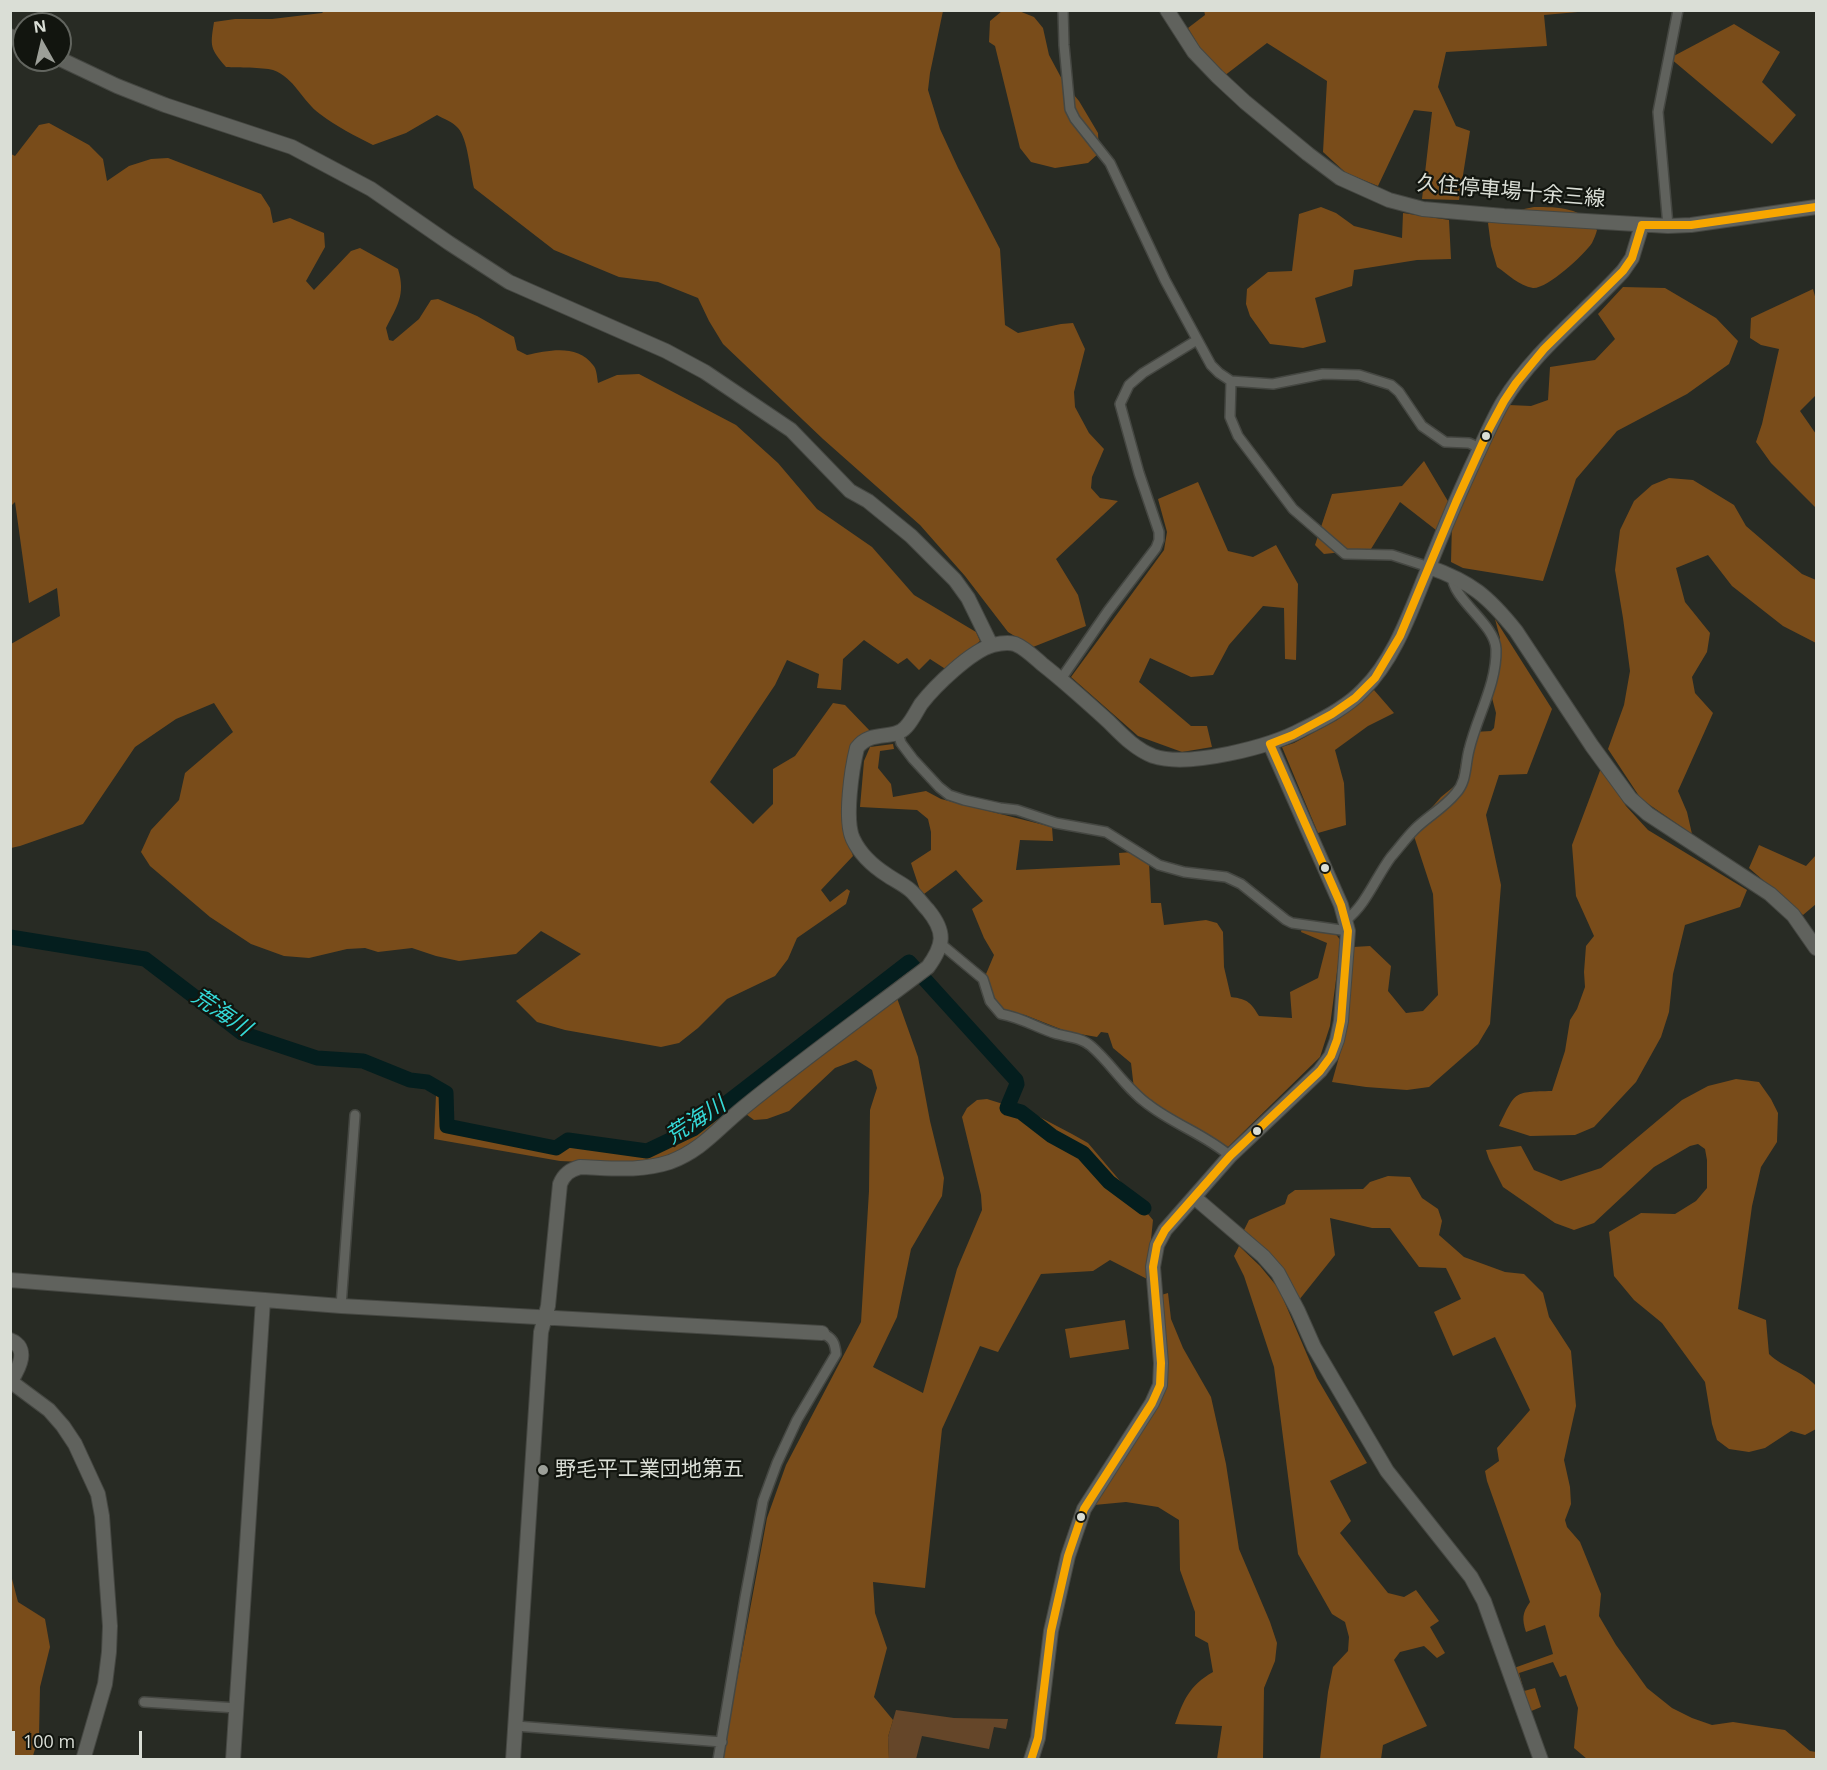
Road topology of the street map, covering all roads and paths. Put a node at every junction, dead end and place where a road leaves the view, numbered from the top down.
1 (1063, 10) edge
2 (1167, 10) edge
3 (1678, 10) edge
4 (72, 65) edge
5 (1816, 207) edge
6 (1642, 225) junction
7 (1668, 226) junction
8 (1197, 340) junction
9 (1231, 381) junction
10 (1480, 448) junction
11 (1429, 567) junction
12 (1452, 576) junction
13 (991, 645) junction
14 (1061, 679) junction
15 (898, 733) junction
16 (1270, 744) junction
17 (1347, 926) junction
18 (941, 944) junction
19 (1816, 948) edge
20 (355, 1115) dead end
21 (1230, 1156) junction
22 (1194, 1197) junction
23 (10, 1280) edge
24 (263, 1300) junction
25 (341, 1306) junction
26 (544, 1317) junction
27 (822, 1333) joint
28 (10, 1340) edge
29 (11, 1381) edge
30 (144, 1702) dead end
31 (237, 1708) junction
32 (516, 1726) junction
33 (722, 1742) junction
34 (83, 1760) edge
35 (233, 1760) edge
36 (513, 1760) edge
37 (718, 1760) edge
38 (1030, 1760) edge
39 (1541, 1760) edge

1 - 8 street
2 - 6 street, 久住停車場十余三線
3 - 7 street
4 - 13 street
5 - 7 street, 久住停車場十余三線
6 - 7 street, 久住停車場十余三線
6 - 10 street
8 - 9 street
8 - 14 street
9 - 10 street
9 - 11 street
10 - 11 street
11 - 12 street
11 - 16 street
12 - 17 street
12 - 19 street
13 - 14 street
13 - 15 street
14 - 16 street
15 - 17 street
15 - 18 street
16 - 17 street
17 - 21 street
18 - 21 street
18 - 26 street
20 - 25 street
21 - 22 street
22 - 38 street
22 - 39 street
23 - 24 street
24 - 25 street
24 - 31 street
25 - 26 street
26 - 27 street
26 - 32 street
27 - 33 street
28 - 29 street
29 - 34 street
30 - 31 street
31 - 35 street
32 - 33 street
32 - 36 street
33 - 37 street

